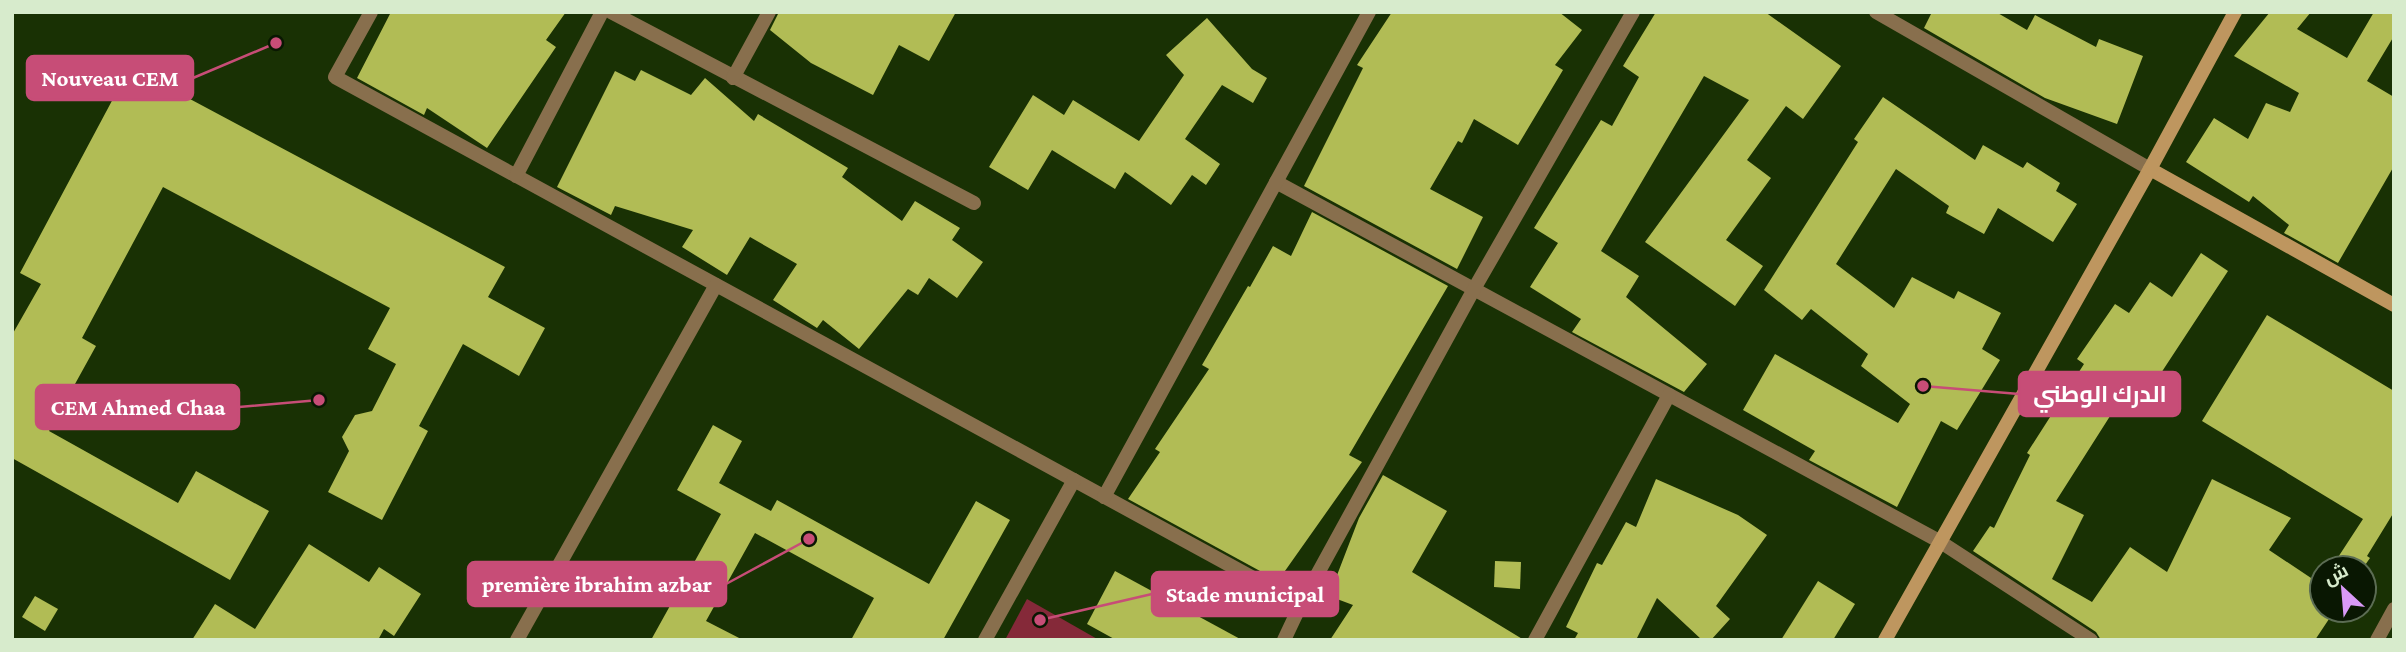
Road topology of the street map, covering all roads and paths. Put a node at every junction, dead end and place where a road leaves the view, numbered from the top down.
1 (371, 12) edge
2 (602, 12) edge
3 (611, 12) edge
4 (769, 12) edge
5 (1369, 12) edge
6 (1633, 12) edge
7 (1876, 12) edge
8 (2235, 12) edge
9 (733, 78) junction
10 (2150, 169) junction
11 (516, 176) junction
12 (1276, 182) junction
13 (974, 203) dead end
14 (716, 285) junction
15 (1474, 289) junction
16 (2394, 305) edge
17 (1670, 395) junction
18 (1074, 480) junction
19 (1104, 497) junction
20 (1940, 541) junction
21 (1301, 604) junction
22 (2394, 609) edge
23 (517, 640) edge
24 (985, 640) edge
25 (1284, 640) edge
26 (1535, 640) edge
27 (1885, 640) edge
28 (2091, 640) edge
29 (2377, 640) edge

1 - 11 street
2 - 11 street
3 - 9 street
4 - 9 street
5 - 12 street
6 - 15 street
7 - 10 street
8 - 10 main road
9 - 13 street
10 - 16 main road
10 - 20 main road
11 - 14 street
12 - 15 street
12 - 19 street
14 - 18 street
14 - 23 street
15 - 17 street
15 - 21 street
17 - 20 street
17 - 26 street
18 - 19 street
18 - 24 street
19 - 21 street
20 - 27 main road
20 - 28 street
21 - 25 street
22 - 29 street

